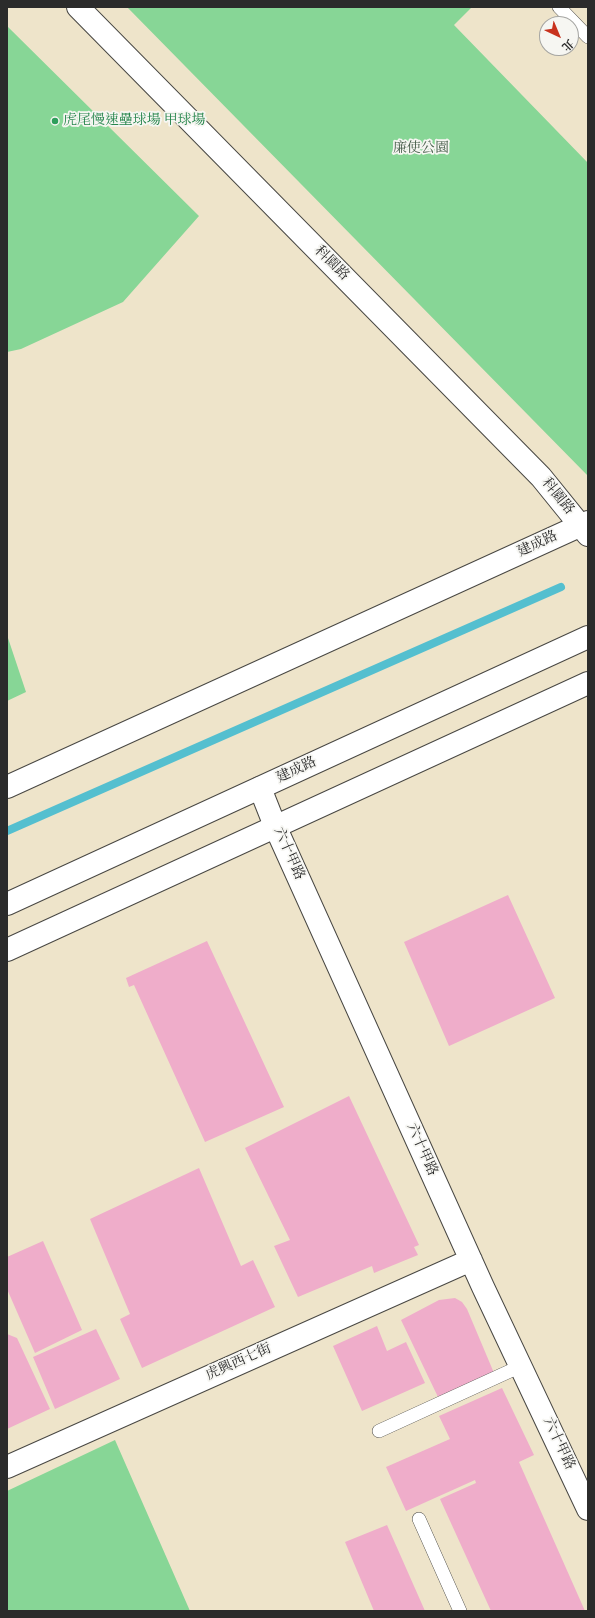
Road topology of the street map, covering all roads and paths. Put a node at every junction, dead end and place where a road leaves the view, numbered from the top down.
1 (78, 7) edge
2 (559, 7) edge
3 (588, 37) edge
4 (586, 528) edge
5 (588, 637) edge
6 (588, 683) edge
7 (7, 787) edge
8 (260, 788) junction
9 (275, 826) junction
10 (7, 904) edge
11 (7, 950) edge
12 (471, 1260) junction
13 (521, 1366) junction
14 (379, 1431) dead end
15 (7, 1467) edge
16 (588, 1509) edge
17 (419, 1519) dead end
18 (460, 1611) edge

1 - 4 street, 科園路
2 - 3 lane
4 - 7 street, 建成路
5 - 8 street, 建成路
6 - 9 street
8 - 9 street, 六十甲路
8 - 10 street, 建成路
9 - 11 street
9 - 12 street, 六十甲路
12 - 13 street, 六十甲路
12 - 15 street, 虎興西七街
13 - 14 lane
13 - 16 street, 六十甲路
17 - 18 lane

